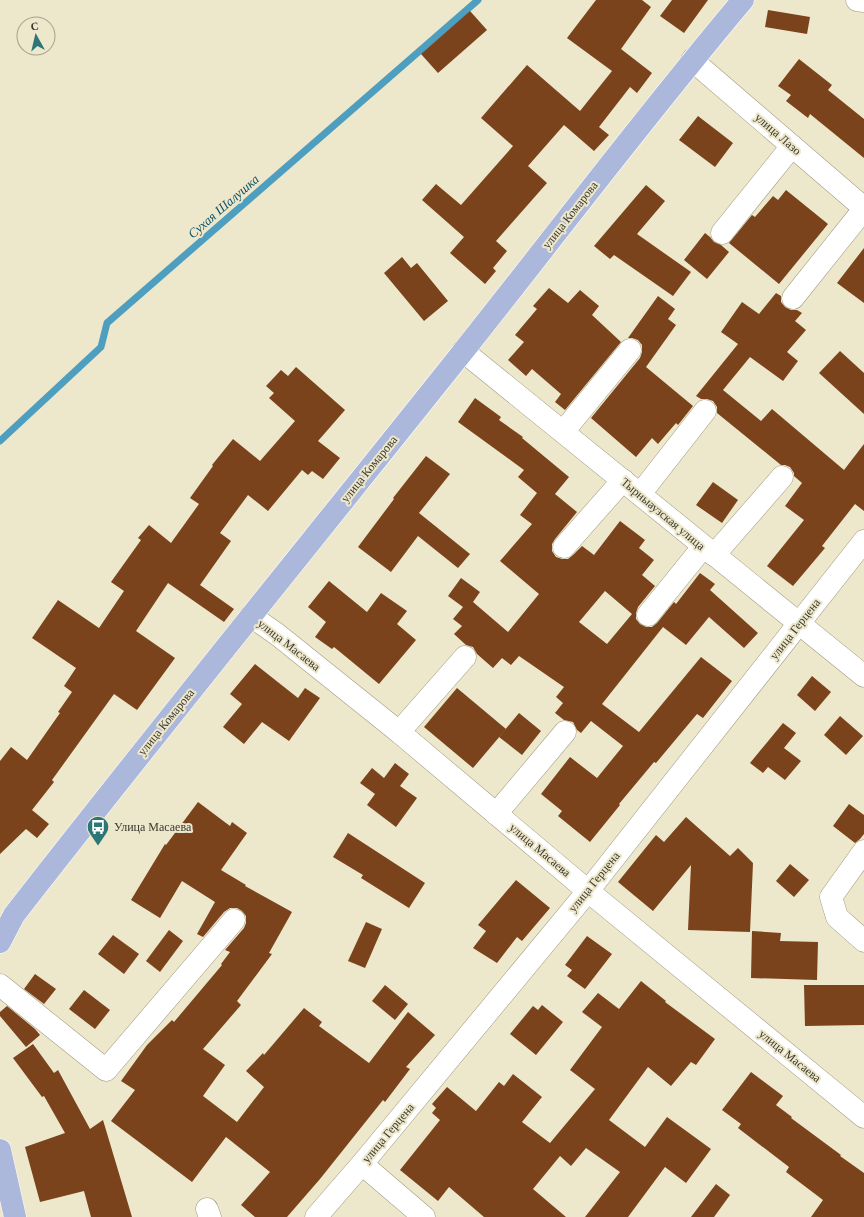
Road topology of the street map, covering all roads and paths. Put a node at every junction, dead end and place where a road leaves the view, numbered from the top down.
1 (743, 0) edge
2 (857, 0) edge
3 (864, 1) edge
4 (692, 60) junction
5 (792, 146) junction
6 (864, 209) edge
7 (722, 234) dead end
8 (793, 298) dead end
9 (630, 350) dead end
10 (463, 351) junction
11 (705, 411) dead end
12 (563, 432) junction
13 (782, 477) dead end
14 (623, 480) junction
15 (640, 494) junction
16 (864, 541) edge
17 (564, 547) dead end
18 (708, 551) junction
19 (648, 615) dead end
20 (251, 616) junction
21 (799, 625) junction
22 (465, 657) dead end
23 (864, 676) edge
24 (399, 732) junction
25 (565, 732) dead end
26 (496, 814) junction
27 (864, 850) edge
28 (588, 891) junction
29 (7, 915) edge
30 (234, 920) dead end
31 (864, 941) edge
32 (0, 942) edge
33 (0, 985) edge
34 (864, 1117) edge
35 (0, 1150) edge
36 (362, 1164) junction
37 (15, 1217) edge
38 (316, 1217) edge
39 (424, 1217) edge

1 - 4 main road, улица Комарова
2 - 3 street
4 - 5 street, улица Лазо
4 - 10 main road, улица Комарова
5 - 6 street, улица Лазо
5 - 7 street
6 - 8 street
9 - 12 street
10 - 12 street, Тырныаузская улица
10 - 20 main road, улица Комарова
11 - 15 street
12 - 14 street, Тырныаузская улица
13 - 18 street
14 - 15 street, Тырныаузская улица
14 - 17 street
15 - 18 street, Тырныаузская улица
16 - 21 street, улица Герцена
18 - 19 street
18 - 21 street, Тырныаузская улица
20 - 24 street, улица Масаева
20 - 29 main road, улица Комарова
21 - 23 street, Тырныаузская улица
21 - 28 street, улица Герцена
22 - 24 street
24 - 26 street, улица Масаева
25 - 26 street
26 - 28 street, улица Масаева
27 - 31 street
28 - 34 street, улица Масаева
28 - 36 street, улица Герцена
29 - 32 main road, улица Комарова
30 - 33 street
35 - 37 main road
36 - 38 street, улица Герцена
36 - 39 street

